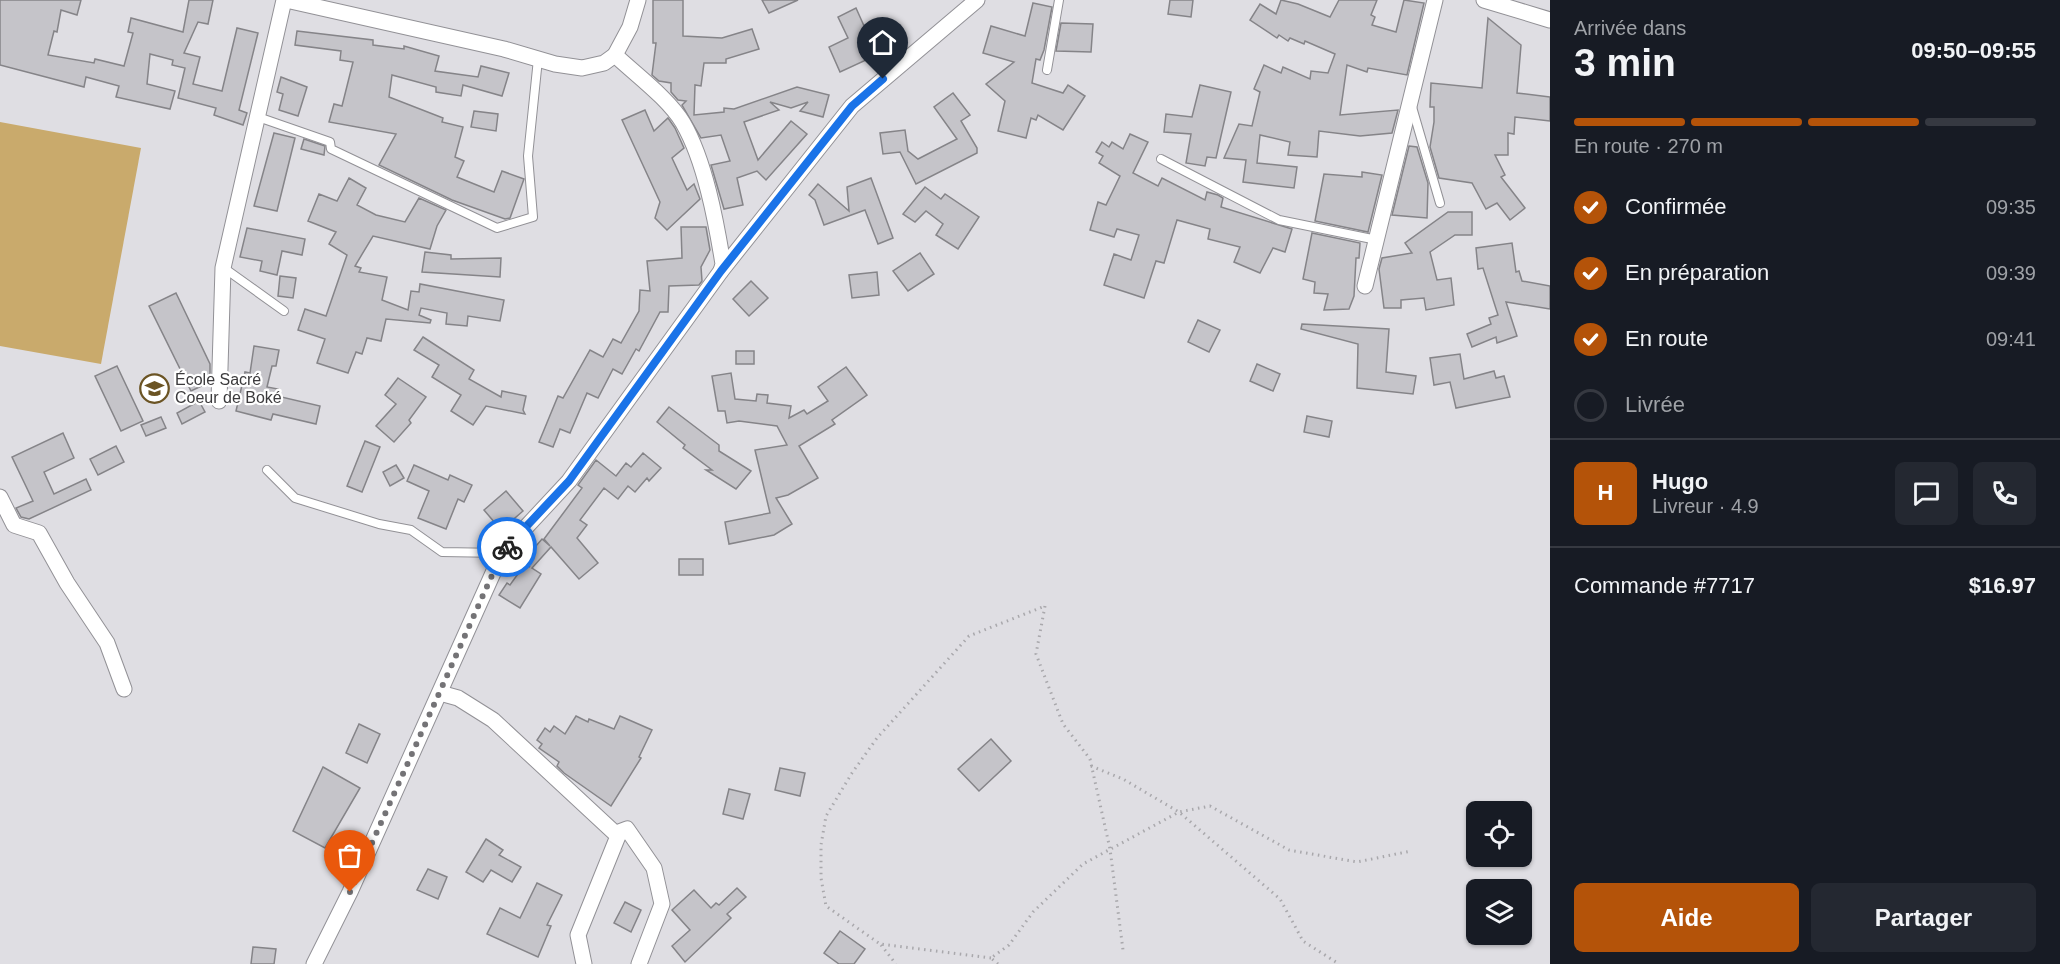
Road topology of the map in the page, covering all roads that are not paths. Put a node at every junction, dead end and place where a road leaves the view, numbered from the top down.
1 (285, 0) edge
2 (638, 0) edge
3 (977, 0) edge
4 (1059, 0) edge
5 (1435, 0) edge
6 (1484, 0) edge
7 (1550, 20) edge
8 (615, 55) junction
9 (538, 59) junction
10 (1047, 70) dead end
11 (1411, 103) junction
12 (258, 117) junction
13 (1161, 159) dead end
14 (1440, 203) dead end
15 (1377, 240) junction
16 (222, 267) junction
17 (721, 271) junction
18 (1365, 286) dead end
19 (284, 311) dead end
20 (219, 400) dead end
21 (267, 471) dead end
22 (0, 497) edge
23 (502, 553) junction
24 (124, 689) dead end
25 (440, 693) junction
26 (618, 836) junction
27 (314, 964) edge
28 (584, 964) edge
29 (639, 964) edge

1 - 9 street
1 - 12 street
2 - 8 street
3 - 17 street
4 - 10 lane
5 - 11 street
6 - 7 street
8 - 9 street
8 - 17 street
9 - 12 lane
11 - 14 lane
11 - 15 street
12 - 16 street
13 - 15 lane
15 - 18 street
16 - 19 lane
16 - 20 street
17 - 23 street
21 - 23 lane
22 - 24 street
23 - 25 street
25 - 26 street
25 - 27 street
26 - 28 street
26 - 29 street

